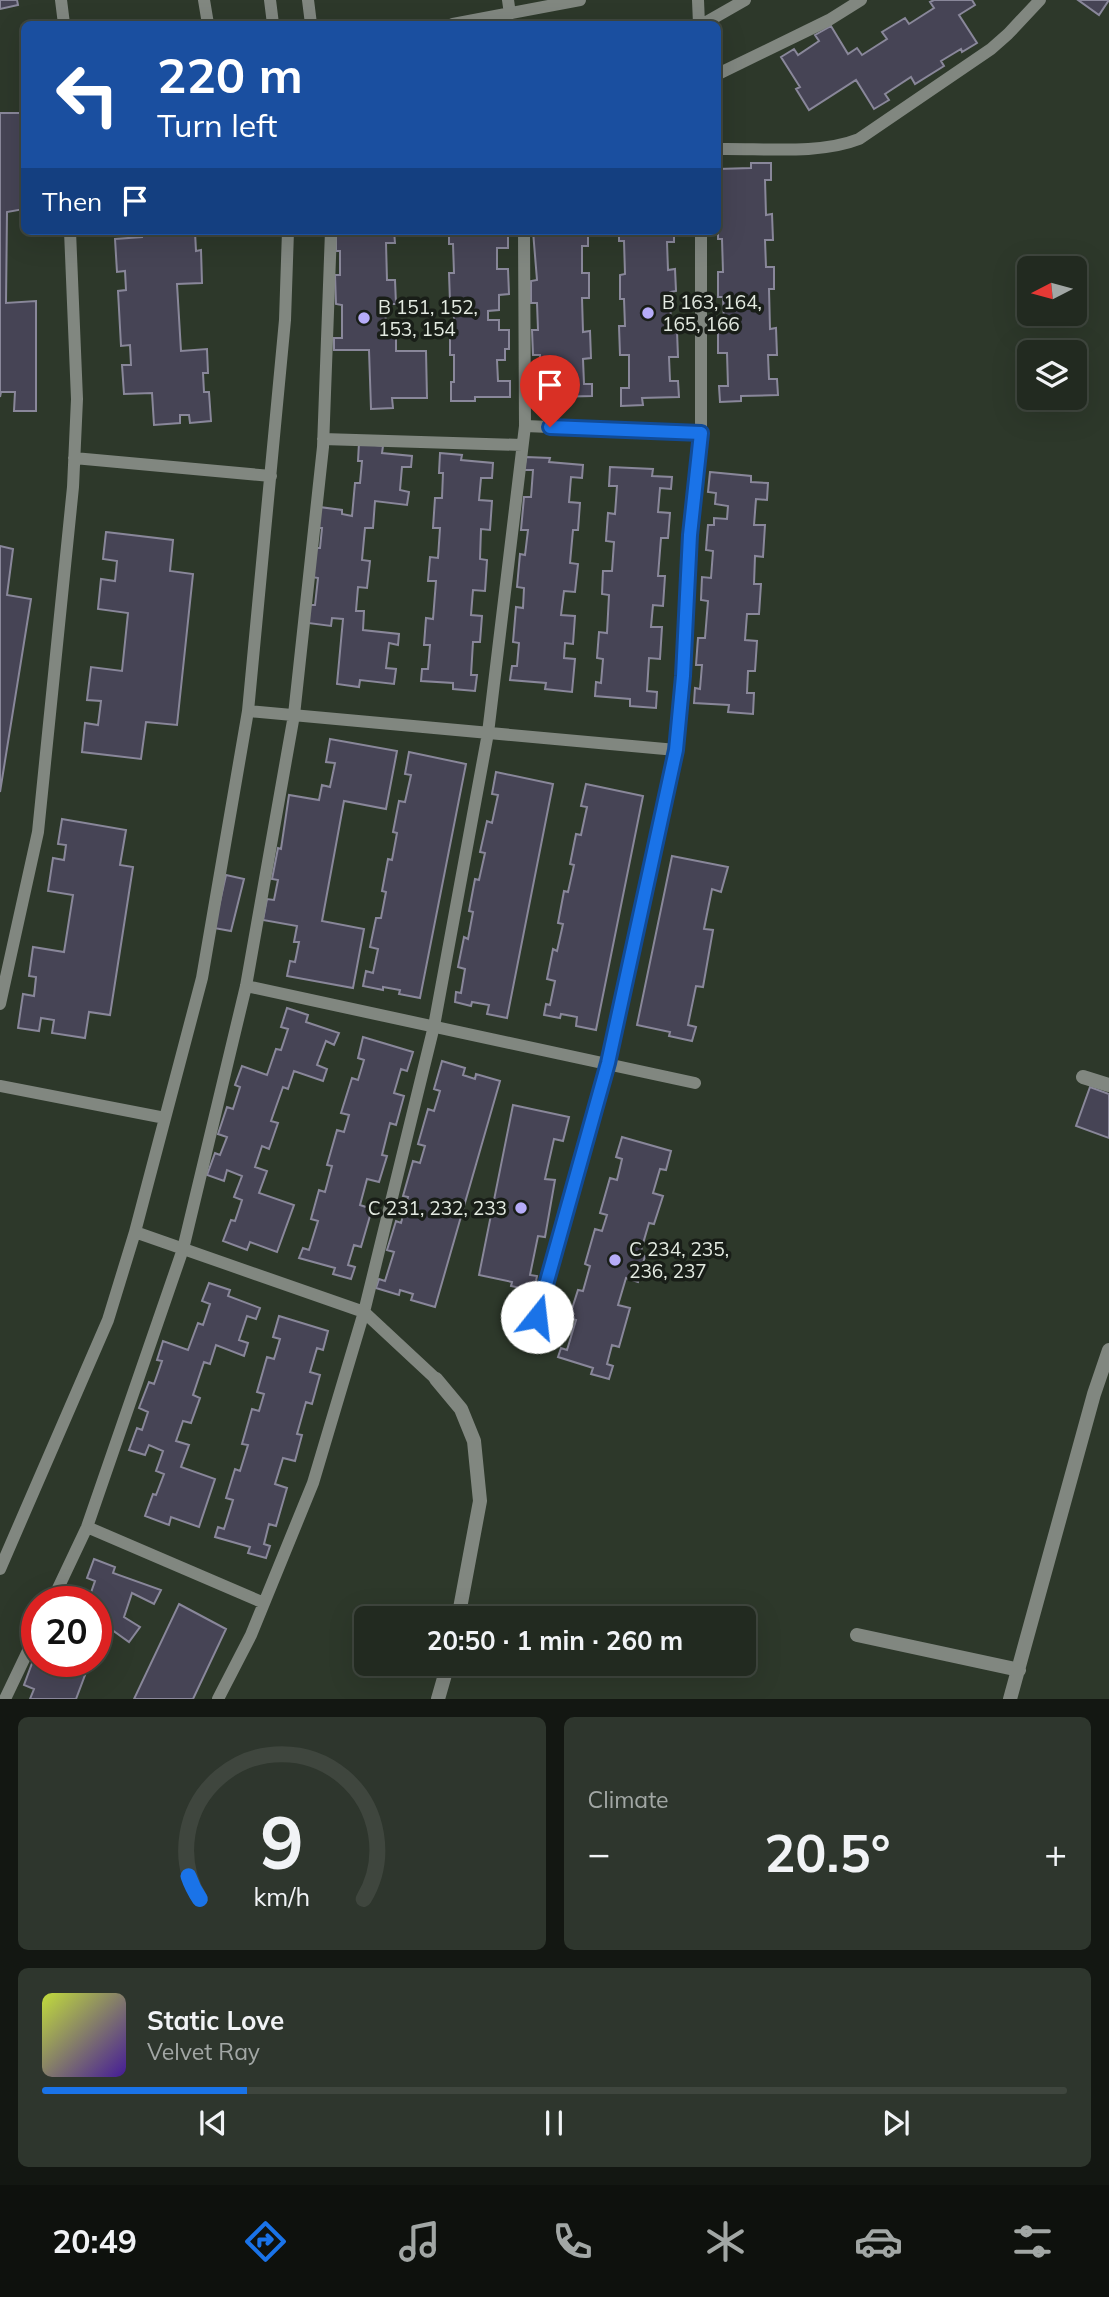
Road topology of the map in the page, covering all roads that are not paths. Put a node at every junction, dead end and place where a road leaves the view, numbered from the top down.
1 (61, 0) edge
2 (204, 0) edge
3 (270, 0) edge
4 (308, 0) edge
5 (508, 0) edge
6 (580, 0) edge
7 (698, 0) edge
8 (745, 0) edge
9 (861, 0) edge
10 (1040, 0) edge
11 (510, 14) junction
12 (64, 21) edge
13 (208, 21) edge
14 (273, 21) edge
15 (311, 21) edge
16 (470, 21) edge
17 (701, 21) edge
18 (706, 21) edge
19 (721, 73) edge
20 (721, 149) edge
21 (70, 235) edge
22 (288, 235) edge
23 (331, 235) edge
24 (524, 235) edge
25 (701, 235) edge
26 (525, 426) junction
27 (701, 433) junction
28 (323, 439) junction
29 (522, 444) junction
30 (74, 458) junction
31 (271, 476) junction
32 (248, 711) junction
33 (295, 715) junction
34 (488, 733) junction
35 (676, 750) junction
36 (246, 986) junction
37 (0, 1004) edge
38 (434, 1026) junction
39 (608, 1063) junction
40 (1083, 1077) dead end
41 (695, 1083) dead end
42 (1109, 1085) edge
43 (0, 1086) edge
44 (165, 1118) junction
45 (135, 1232) junction
46 (183, 1250) junction
47 (364, 1312) junction
48 (537, 1317) dead end
49 (1109, 1350) edge
50 (436, 1379) joint
51 (87, 1527) junction
52 (0, 1569) edge
53 (59, 1586) edge
54 (264, 1603) junction
55 (460, 1606) edge
56 (857, 1635) dead end
57 (21, 1666) edge
58 (1019, 1670) junction
59 (444, 1676) edge
60 (5, 1699) edge
61 (218, 1699) edge
62 (438, 1699) edge
63 (1010, 1699) edge

1 - 12 lane
2 - 13 lane
3 - 14 lane
4 - 15 lane
5 - 11 lane
6 - 11 lane
7 - 17 lane
8 - 18 lane
9 - 19 lane
10 - 20 lane
11 - 16 lane
21 - 30 lane
22 - 31 lane
23 - 28 lane
24 - 26 lane
25 - 27 lane
26 - 27 lane
26 - 29 lane
27 - 35 lane
28 - 29 lane
28 - 33 lane
29 - 34 lane
30 - 31 lane
30 - 37 lane
31 - 32 lane
32 - 33 lane
32 - 44 lane
33 - 34 lane
33 - 36 lane
34 - 35 lane
34 - 38 lane
35 - 39 lane
36 - 38 lane
36 - 46 lane
38 - 39 lane
38 - 47 lane
39 - 41 lane
39 - 48 lane
40 - 42 street
43 - 44 lane
44 - 45 lane
45 - 46 lane
45 - 52 lane
46 - 47 lane
46 - 51 lane
47 - 50 lane
47 - 54 lane
49 - 58 street
50 - 55 street
51 - 53 lane
51 - 54 lane
54 - 61 lane
56 - 58 street
57 - 60 lane
58 - 63 street
59 - 62 street

